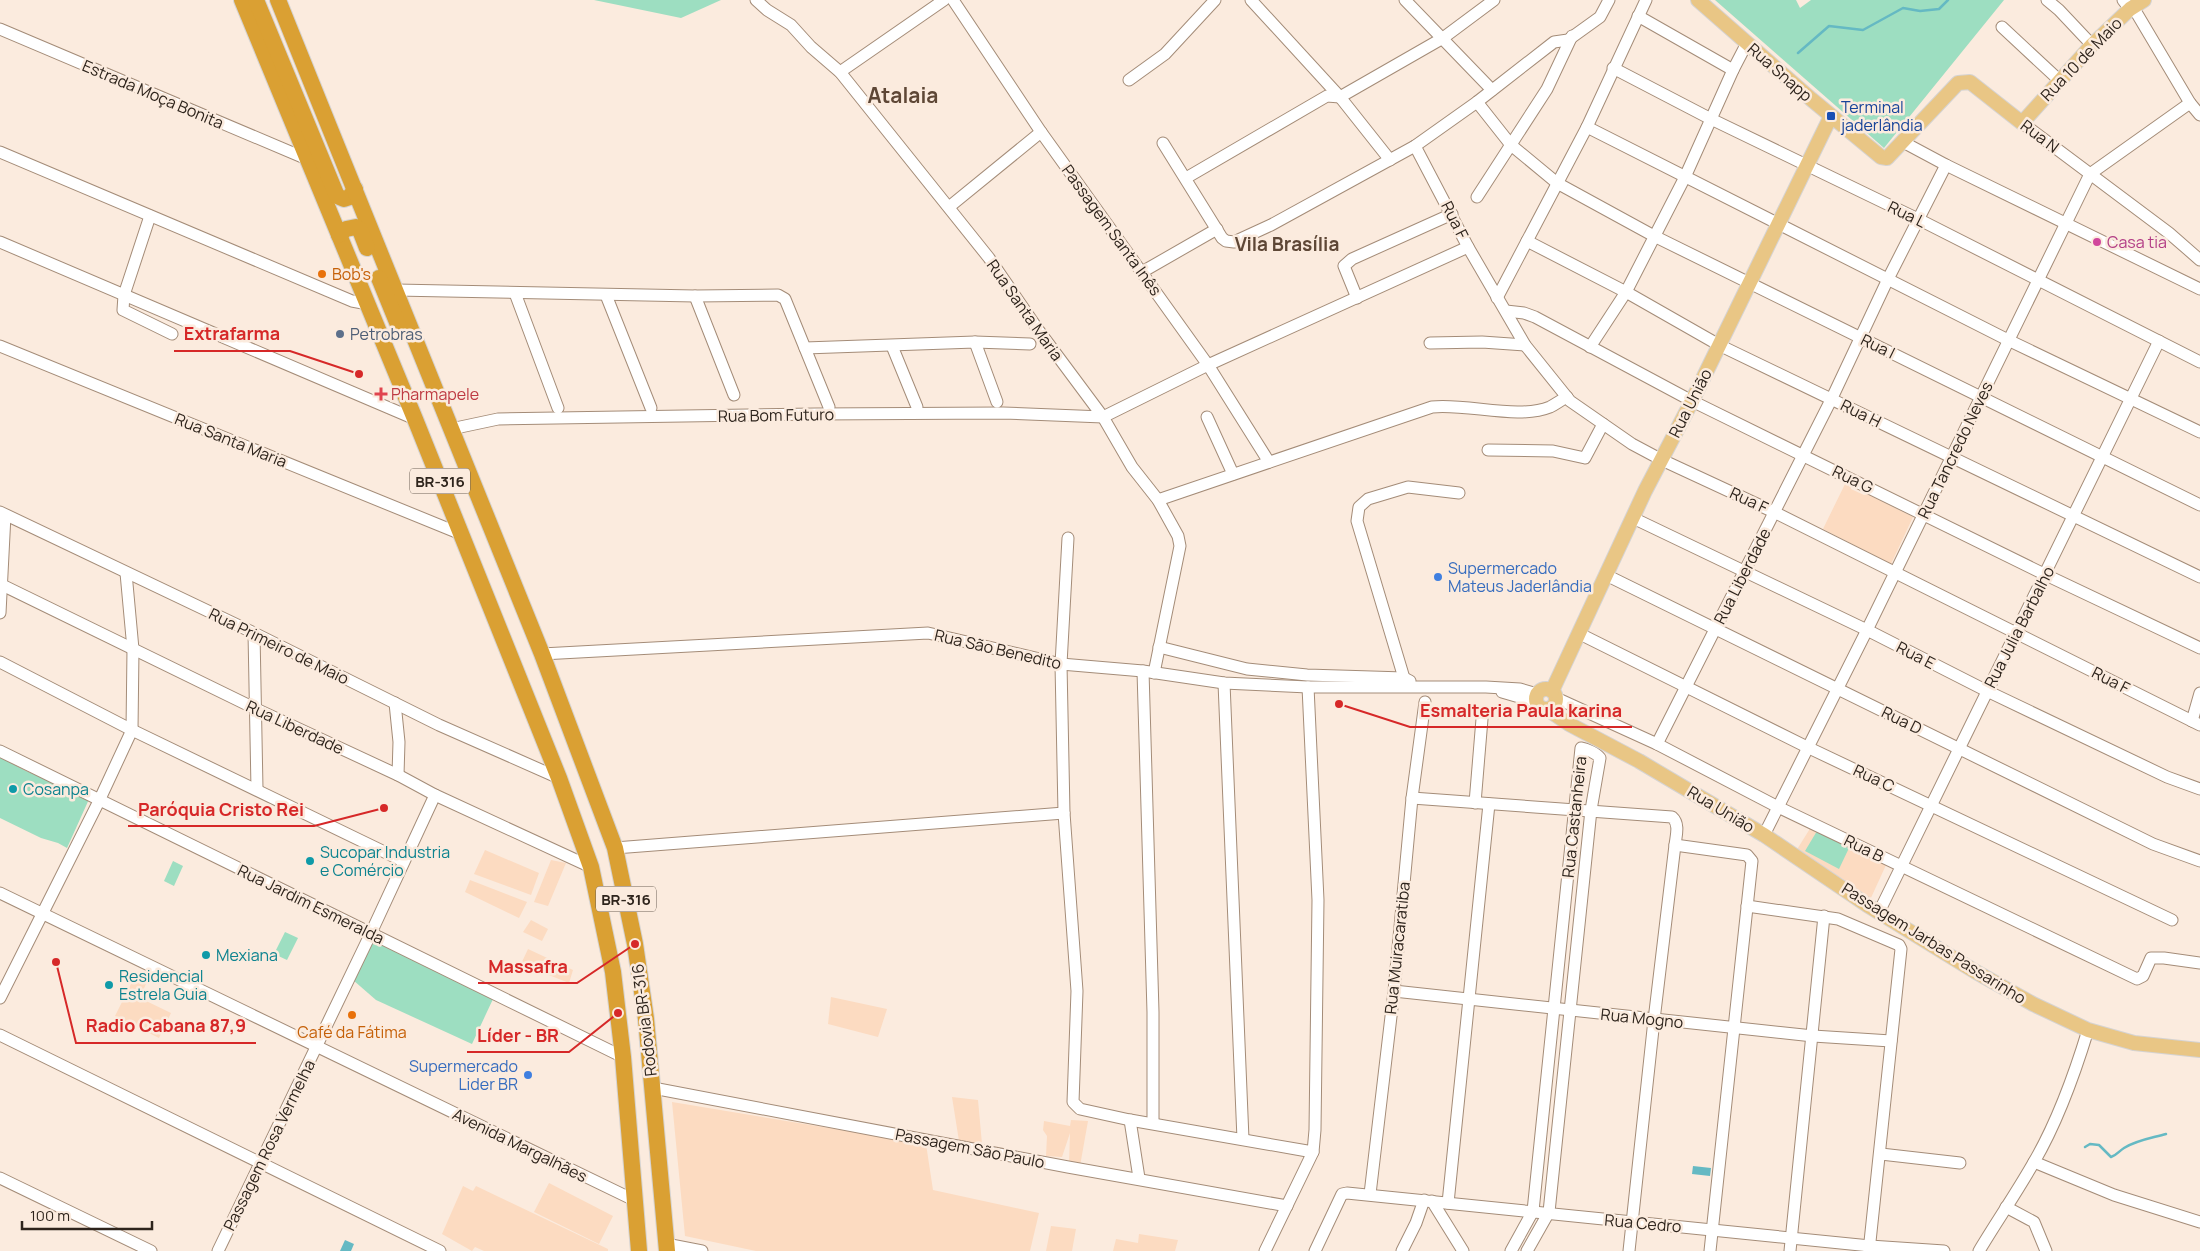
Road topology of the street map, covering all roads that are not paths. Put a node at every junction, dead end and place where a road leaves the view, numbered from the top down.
1 (278, 0) edge
2 (756, 0) edge
3 (944, 0) edge
4 (953, 0) edge
5 (1215, 0) edge
6 (1251, 0) edge
7 (1405, 0) edge
8 (1494, 0) edge
9 (1609, 0) edge
10 (1646, 0) edge
11 (1698, 0) edge
12 (2047, 0) edge
13 (243, 1) edge
14 (2132, 4) edge
15 (1638, 16) junction
16 (2002, 26) dead end
17 (0, 29) edge
18 (1573, 35) junction
19 (1444, 38) junction
20 (1747, 44) junction
21 (2092, 45) junction
22 (1613, 68) junction
23 (1733, 70) junction
24 (840, 72) junction
25 (1129, 80) dead end
26 (2059, 80) junction
27 (1492, 90) junction
28 (1340, 97) junction
29 (1477, 102) junction
30 (2190, 103) junction
31 (2200, 115) edge
32 (1831, 116) junction
33 (1711, 119) junction
34 (2022, 123) junction
35 (1587, 127) junction
36 (1041, 132) junction
37 (1903, 142) junction
38 (1164, 143) dead end
39 (1511, 145) junction
40 (1415, 146) junction
41 (0, 152) edge
42 (1887, 158) joint
43 (307, 159) junction
44 (1390, 160) junction
45 (1946, 165) junction
46 (1807, 166) junction
47 (2090, 174) junction
48 (1685, 177) junction
49 (1186, 178) junction
50 (1557, 183) junction
51 (355, 190) junction
52 (1477, 198) dead end
53 (949, 207) junction
54 (1452, 214) junction
55 (150, 216) junction
56 (1918, 219) junction
57 (2067, 223) junction
58 (1778, 224) junction
59 (1219, 233) junction
60 (339, 235) junction
61 (1654, 236) junction
62 (1527, 240) junction
63 (0, 242) edge
64 (1468, 247) junction
65 (2200, 260) edge
66 (1142, 272) junction
67 (1888, 280) junction
68 (2039, 280) junction
69 (1749, 283) junction
70 (2200, 289) edge
71 (396, 290) junction
72 (1626, 292) junction
73 (515, 293) junction
74 (124, 295) junction
75 (606, 295) junction
76 (695, 296) junction
77 (1357, 298) junction
78 (1497, 298) junction
79 (368, 304) junction
80 (1506, 311) junction
81 (172, 334) dead end
82 (1860, 337) junction
83 (2008, 340) junction
84 (2159, 341) junction
85 (975, 342) junction
86 (1430, 343) dead end
87 (1030, 344) dead end
88 (1525, 345) junction
89 (1719, 345) junction
90 (0, 346) edge
91 (892, 346) junction
92 (1590, 347) junction
93 (805, 348) junction
94 (2200, 362) edge
95 (1208, 365) junction
96 (428, 373) junction
97 (734, 395) dead end
98 (1980, 396) junction
99 (1567, 397) junction
100 (1832, 398) junction
101 (2131, 399) junction
102 (1692, 401) junction
103 (997, 402) dead end
104 (829, 407) dead end
105 (917, 407) dead end
106 (558, 408) dead end
107 (651, 408) dead end
108 (1103, 417) junction
109 (1207, 417) dead end
110 (415, 419) junction
111 (1603, 424) junction
112 (450, 429) junction
113 (2200, 432) edge
114 (1488, 450) dead end
115 (1803, 454) junction
116 (1951, 457) junction
117 (2102, 458) junction
118 (1662, 460) junction
119 (1269, 462) junction
120 (1233, 474) junction
121 (1459, 493) dead end
122 (1158, 500) junction
123 (2200, 505) edge
124 (1774, 512) junction
125 (3, 514) edge
126 (1924, 514) junction
127 (2074, 516) junction
128 (1633, 518) junction
129 (461, 534) junction
130 (1068, 538) dead end
131 (1745, 571) junction
132 (1895, 572) junction
133 (126, 573) junction
134 (1606, 575) junction
135 (2046, 575) junction
136 (2200, 577) edge
137 (1, 584) edge
138 (0, 613) edge
139 (1714, 630) junction
140 (1867, 630) junction
141 (254, 633) junction
142 (1578, 633) junction
143 (2017, 633) junction
144 (1160, 647) junction
145 (2200, 648) edge
146 (133, 649) junction
147 (542, 654) junction
148 (0, 662) edge
149 (1061, 664) junction
150 (1149, 672) junction
151 (1404, 678) junction
152 (1224, 683) junction
153 (1424, 686) junction
154 (1685, 686) junction
155 (1308, 687) junction
156 (1837, 689) junction
157 (1987, 692) junction
158 (2200, 693) edge
159 (1554, 694) junction
160 (1424, 702) dead end
161 (1540, 702) junction
162 (395, 703) junction
163 (254, 708) junction
164 (1482, 719) dead end
165 (2196, 723) edge
166 (132, 730) junction
167 (1657, 744) junction
168 (1807, 747) junction
169 (1959, 748) junction
170 (0, 751) edge
171 (398, 775) junction
172 (559, 778) junction
173 (257, 789) junction
174 (2200, 789) edge
175 (435, 795) junction
176 (1412, 798) junction
177 (99, 800) junction
178 (1475, 803) junction
179 (1489, 804) junction
180 (1932, 805) junction
181 (1778, 807) junction
182 (1574, 809) junction
183 (1591, 810) junction
184 (1064, 813) junction
185 (1764, 835) junction
186 (1675, 845) junction
187 (615, 848) junction
188 (403, 861) junction
189 (2200, 861) edge
190 (591, 867) junction
191 (1901, 867) junction
192 (0, 893) edge
193 (1748, 906) junction
194 (1879, 912) junction
195 (43, 914) junction
196 (1824, 916) junction
197 (2172, 920) dead end
198 (371, 933) junction
199 (2200, 963) edge
200 (1394, 991) junction
201 (0, 998) edge
202 (1469, 999) junction
203 (1554, 1009) junction
204 (1570, 1011) junction
205 (1654, 1020) junction
206 (1733, 1028) junction
207 (2088, 1030) junction
208 (0, 1035) edge
209 (1813, 1036) junction
210 (1891, 1041) junction
211 (316, 1046) junction
212 (2200, 1050) edge
213 (623, 1057) junction
214 (652, 1088) junction
215 (1130, 1120) junction
216 (1153, 1123) junction
217 (1243, 1139) junction
218 (1313, 1152) junction
219 (1881, 1154) junction
220 (261, 1162) junction
221 (2034, 1162) junction
222 (1960, 1163) dead end
223 (0, 1178) edge
224 (1139, 1178) junction
225 (1370, 1194) junction
226 (634, 1200) junction
227 (1428, 1201) junction
228 (1448, 1203) junction
229 (1287, 1206) junction
230 (2006, 1207) junction
231 (1533, 1211) junction
232 (1549, 1212) junction
233 (2200, 1222) edge
234 (1633, 1223) junction
235 (636, 1224) junction
236 (1712, 1229) junction
237 (1791, 1238) junction
238 (667, 1247) edge
239 (1869, 1249) edge
240 (1944, 1250) edge
241 (151, 1251) edge
242 (218, 1251) edge
243 (440, 1251) edge
244 (639, 1251) edge
245 (648, 1251) edge
246 (702, 1251) edge
247 (1265, 1251) edge
248 (1315, 1251) edge
249 (1402, 1251) edge
250 (1463, 1251) edge
251 (1511, 1251) edge
252 (1527, 1251) edge
253 (1630, 1251) edge
254 (1710, 1251) edge
255 (1790, 1251) edge
256 (1979, 1251) edge
257 (2046, 1251) edge

1 - 51 highway, BR-316
2 - 24 street, Rua Santa Maria
3 - 24 street
4 - 36 street, Passagem Santa Inês
5 - 25 street
6 - 28 street
7 - 19 street
8 - 19 street
9 - 18 street
10 - 15 street
11 - 20 main road, Rua Snapp
12 - 21 street
13 - 43 highway, BR-316
13 - 51 highway
14 - 21 main road, Rua 10 de Maio
14 - 30 street
15 - 22 street
15 - 23 street
16 - 26 street
17 - 43 street, Estrada Moça Bonita
18 - 27 street
18 - 39 street
19 - 27 street
19 - 28 street
20 - 23 street
20 - 32 main road, Rua Snapp
21 - 26 main road, Rua 10 de Maio
22 - 33 street, Rua L
22 - 35 street
23 - 33 street
24 - 53 street, Rua Santa Maria
26 - 34 main road, Rua 10 de Maio
27 - 29 street
28 - 44 street
28 - 49 street
29 - 39 street, Rua I
29 - 40 street
30 - 31 street
30 - 47 street, Rua Tancredo Neves
32 - 42 main road, Rua Snapp
32 - 46 main road, Rua União
33 - 46 street, Rua L
33 - 48 street
34 - 37 main road, Rua N
34 - 47 street, Rua N
35 - 48 street
35 - 50 street
36 - 53 street
36 - 66 street, Passagem Santa Inês
37 - 42 main road, Rua N
37 - 45 street
38 - 49 street
39 - 50 street, Rua I
39 - 52 street
40 - 44 street
40 - 54 street, Rua F
41 - 55 street
43 - 60 highway, BR-316
44 - 59 street
45 - 56 street, Rua Liberdade
45 - 57 street
46 - 56 street, Rua L
46 - 58 main road, Rua União
47 - 57 street, Rua Tancredo Neves
47 - 65 street, Rua N
48 - 58 street
48 - 61 street
49 - 59 street
50 - 61 street, Rua I
50 - 62 street
51 - 71 highway, BR-316
53 - 108 street, Rua Santa Maria
54 - 64 street, Rua F
54 - 77 street
55 - 74 street
55 - 79 street
56 - 67 street, Rua Liberdade
56 - 68 street, Rua L
57 - 68 street, Rua Tancredo Neves
57 - 70 street
58 - 67 street
58 - 69 main road, Rua União
59 - 66 street
60 - 79 highway, BR-316
60 - 96 highway
61 - 69 street, Rua I
61 - 72 street
62 - 72 street, Rua H
62 - 78 street
63 - 74 street
64 - 77 street
64 - 78 street, Rua F
66 - 95 street, Passagem Santa Inês
67 - 82 street, Rua Liberdade
67 - 83 street
68 - 83 street, Rua Tancredo Neves
68 - 84 street, Rua L
69 - 82 street, Rua I
69 - 89 main road, Rua União
71 - 73 street
71 - 96 highway, BR-316
72 - 89 street, Rua H
72 - 92 street
73 - 75 street
73 - 106 street
74 - 81 street
74 - 110 street
75 - 76 street
75 - 107 street
76 - 93 street
76 - 97 street
77 - 95 street
78 - 80 street, Rua F
79 - 110 highway, BR-316
80 - 88 street, Rua F
80 - 92 street, Rua G
82 - 98 street, Rua I
82 - 100 street, Rua Liberdade
83 - 98 street, Rua Tancredo Neves
83 - 101 street
84 - 94 street, Rua L
84 - 101 street, Rua Julia Barbalho
85 - 87 street
85 - 91 street
85 - 103 street
86 - 88 street
88 - 99 street, Rua F
89 - 100 street, Rua H
89 - 102 main road, Rua União
90 - 129 street, Rua Santa Maria
91 - 93 street
91 - 105 street
92 - 102 street, Rua G
93 - 104 street
95 - 108 street
95 - 119 street, Passagem Santa Inês
96 - 112 highway, BR-316
98 - 116 street, Rua Tancredo Neves
98 - 117 street, Rua I
99 - 111 street, Rua F
99 - 119 street
100 - 115 street, Rua Liberdade
100 - 116 street, Rua H
101 - 113 street
101 - 117 street, Rua Julia Barbalho
102 - 115 street, Rua G
102 - 118 main road, Rua União
108 - 112 street, Rua Bom Futuro
108 - 122 street, Rua Santa Maria
109 - 120 street
110 - 129 highway, BR-316
111 - 114 street
111 - 118 street, Rua F
112 - 147 highway, Rodovia BR-316 / BR-316
115 - 124 street, Rua Liberdade
115 - 126 street, Rua G
116 - 126 street, Rua Tancredo Neves
116 - 127 street, Rua H
117 - 123 street, Rua I
117 - 127 street, Rua Julia Barbalho
118 - 124 street, Rua F
118 - 128 main road, Rua União
119 - 120 street
120 - 122 street
121 - 151 street
122 - 144 street, Rua Santa Maria
124 - 131 street, Rua Liberdade
124 - 132 street, Rua F
125 - 133 street, Rua Primeiro de Maio
125 - 137 street
126 - 132 street, Rua Tancredo Neves
126 - 135 street, Rua G
127 - 135 street, Rua Julia Barbalho
127 - 136 street, Rua H
128 - 131 street, Rua E
128 - 134 main road, Rua União
129 - 172 highway, BR-316
130 - 149 street
131 - 139 street, Rua Liberdade
131 - 140 street, Rua E
132 - 140 street, Rua Tancredo Neves
132 - 143 street, Rua F
133 - 141 street, Rua Primeiro de Maio
133 - 146 street
134 - 139 street, Rua D
134 - 142 main road, Rua União
135 - 143 street, Rua Julia Barbalho
135 - 145 street, Rua G
137 - 138 street
137 - 146 street, Rua Liberdade
139 - 154 street, Rua Liberdade
139 - 156 street, Rua D
140 - 156 street, Rua Tancredo Neves
140 - 157 street, Rua E
141 - 162 street, Rua Primeiro de Maio
141 - 163 street
142 - 154 street, Rua C
142 - 159 main road, Rua União
143 - 157 street, Rua Julia Barbalho
143 - 165 street, Rua F
144 - 150 street, Rua Santa Maria
144 - 151 street, Rua São Benedito
146 - 163 street, Rua Liberdade
146 - 166 street
147 - 149 street, Rua São Benedito
147 - 187 highway, Rodovia BR-316 / BR-316
148 - 166 street
149 - 150 street, Rua São Benedito
149 - 184 street
150 - 152 street, Rua São Benedito
150 - 216 street
151 - 153 street, Rua São Benedito
152 - 155 street, Rua São Benedito
152 - 217 street
153 - 155 street, Rua São Benedito
153 - 161 street, Rua São Benedito
154 - 167 street, Rua Liberdade
154 - 168 street, Rua C
155 - 218 street
156 - 168 street, Rua Tancredo Neves
156 - 169 street, Rua D
157 - 169 street, Rua Julia Barbalho
157 - 174 street, Rua E
158 - 165 street
159 - 161 main road
159 - 167 street, Rua B
160 - 176 street, Rua Muiracaratiba
161 - 185 main road, Rua União
162 - 171 street
162 - 172 street, Rua Primeiro de Maio
163 - 171 street, Rua Liberdade
163 - 173 street
164 - 178 street
166 - 173 street
166 - 177 street
167 - 181 street, Rua B
168 - 180 street, Rua C
168 - 181 street, Rua Tancredo Neves
169 - 180 street, Rua Julia Barbalho
169 - 189 street, Rua D
170 - 177 street, Rua Jardim Esmeralda
171 - 175 street, Rua Liberdade
172 - 190 highway, BR-316
173 - 188 street
175 - 188 street, Passagem Rosa Vermelha
175 - 190 street, Rua Liberdade
176 - 178 street
176 - 200 street, Rua Muiracaratiba
177 - 195 street
177 - 198 street, Rua Jardim Esmeralda
178 - 179 street
179 - 182 street
179 - 202 street
180 - 191 street, Rua Julia Barbalho
180 - 197 street, Rua C
181 - 185 street, Rua Tancredo Neves
181 - 191 street, Rua B
182 - 183 street
182 - 183 street, Rua Castanheira
182 - 203 street, Rua Castanheira
183 - 186 street
183 - 204 street, Rua Castanheira
184 - 187 street
184 - 215 street
185 - 194 main road, Passagem Jarbas Passarinho
186 - 193 street
186 - 205 street
187 - 214 highway, Rodovia BR-316 / BR-316
188 - 198 street, Passagem Rosa Vermelha
190 - 213 highway, Rodovia BR-316 / BR-316
191 - 194 street, Rua Julia Barbalho
191 - 199 street, Rua B
192 - 195 street, Avenida Margalhães
193 - 196 street
193 - 206 street
194 - 207 main road, Passagem Jarbas Passarinho
195 - 201 street
195 - 211 street, Avenida Margalhães
196 - 209 street
196 - 210 street
198 - 211 street, Passagem Rosa Vermelha
198 - 213 street, Rua Jardim Esmeralda
200 - 202 street, Rua Mogno
200 - 225 street, Rua Muiracaratiba
202 - 203 street, Rua Mogno
202 - 228 street
203 - 204 street, Rua Mogno
203 - 231 street, Rua Castanheira
204 - 205 street, Rua Mogno
204 - 232 street, Rua Castanheira
205 - 206 street, Rua Mogno
205 - 234 street
206 - 209 street, Rua Mogno
206 - 236 street
207 - 212 main road, Passagem Jarbas Passarinho
207 - 221 street
208 - 220 street
209 - 210 street, Rua Mogno
209 - 237 street
210 - 219 street
211 - 220 street, Passagem Rosa Vermelha
211 - 226 street, Avenida Margalhães
213 - 226 highway, Rodovia BR-316 / BR-316
214 - 224 street, Passagem São Paulo
214 - 238 highway, Rodovia BR-316 / BR-316
215 - 216 street
215 - 224 street
216 - 217 street
217 - 218 street
218 - 229 street
219 - 222 street
219 - 239 street
220 - 242 street, Passagem Rosa Vermelha
220 - 243 street
221 - 230 street
221 - 233 street
223 - 241 street
224 - 229 street, Passagem São Paulo
225 - 227 street, Rua Cedro
225 - 248 street, Rua Cedro
226 - 235 highway, Rodovia BR-316 / BR-316
227 - 228 street, Rua Cedro
227 - 249 street
227 - 250 street
228 - 231 street, Rua Cedro
229 - 247 street
230 - 256 street
230 - 257 street
231 - 232 street, Rua Cedro
231 - 251 street, Rua Castanheira
232 - 234 street, Rua Cedro
232 - 252 street, Rua Castanheira
234 - 236 street, Rua Cedro
234 - 253 street
235 - 244 highway, Rodovia BR-316 / BR-316
235 - 245 highway
236 - 237 street, Rua Cedro
236 - 254 street
237 - 239 street, Rua Cedro
237 - 255 street
238 - 246 street
239 - 240 street, Rua Cedro

